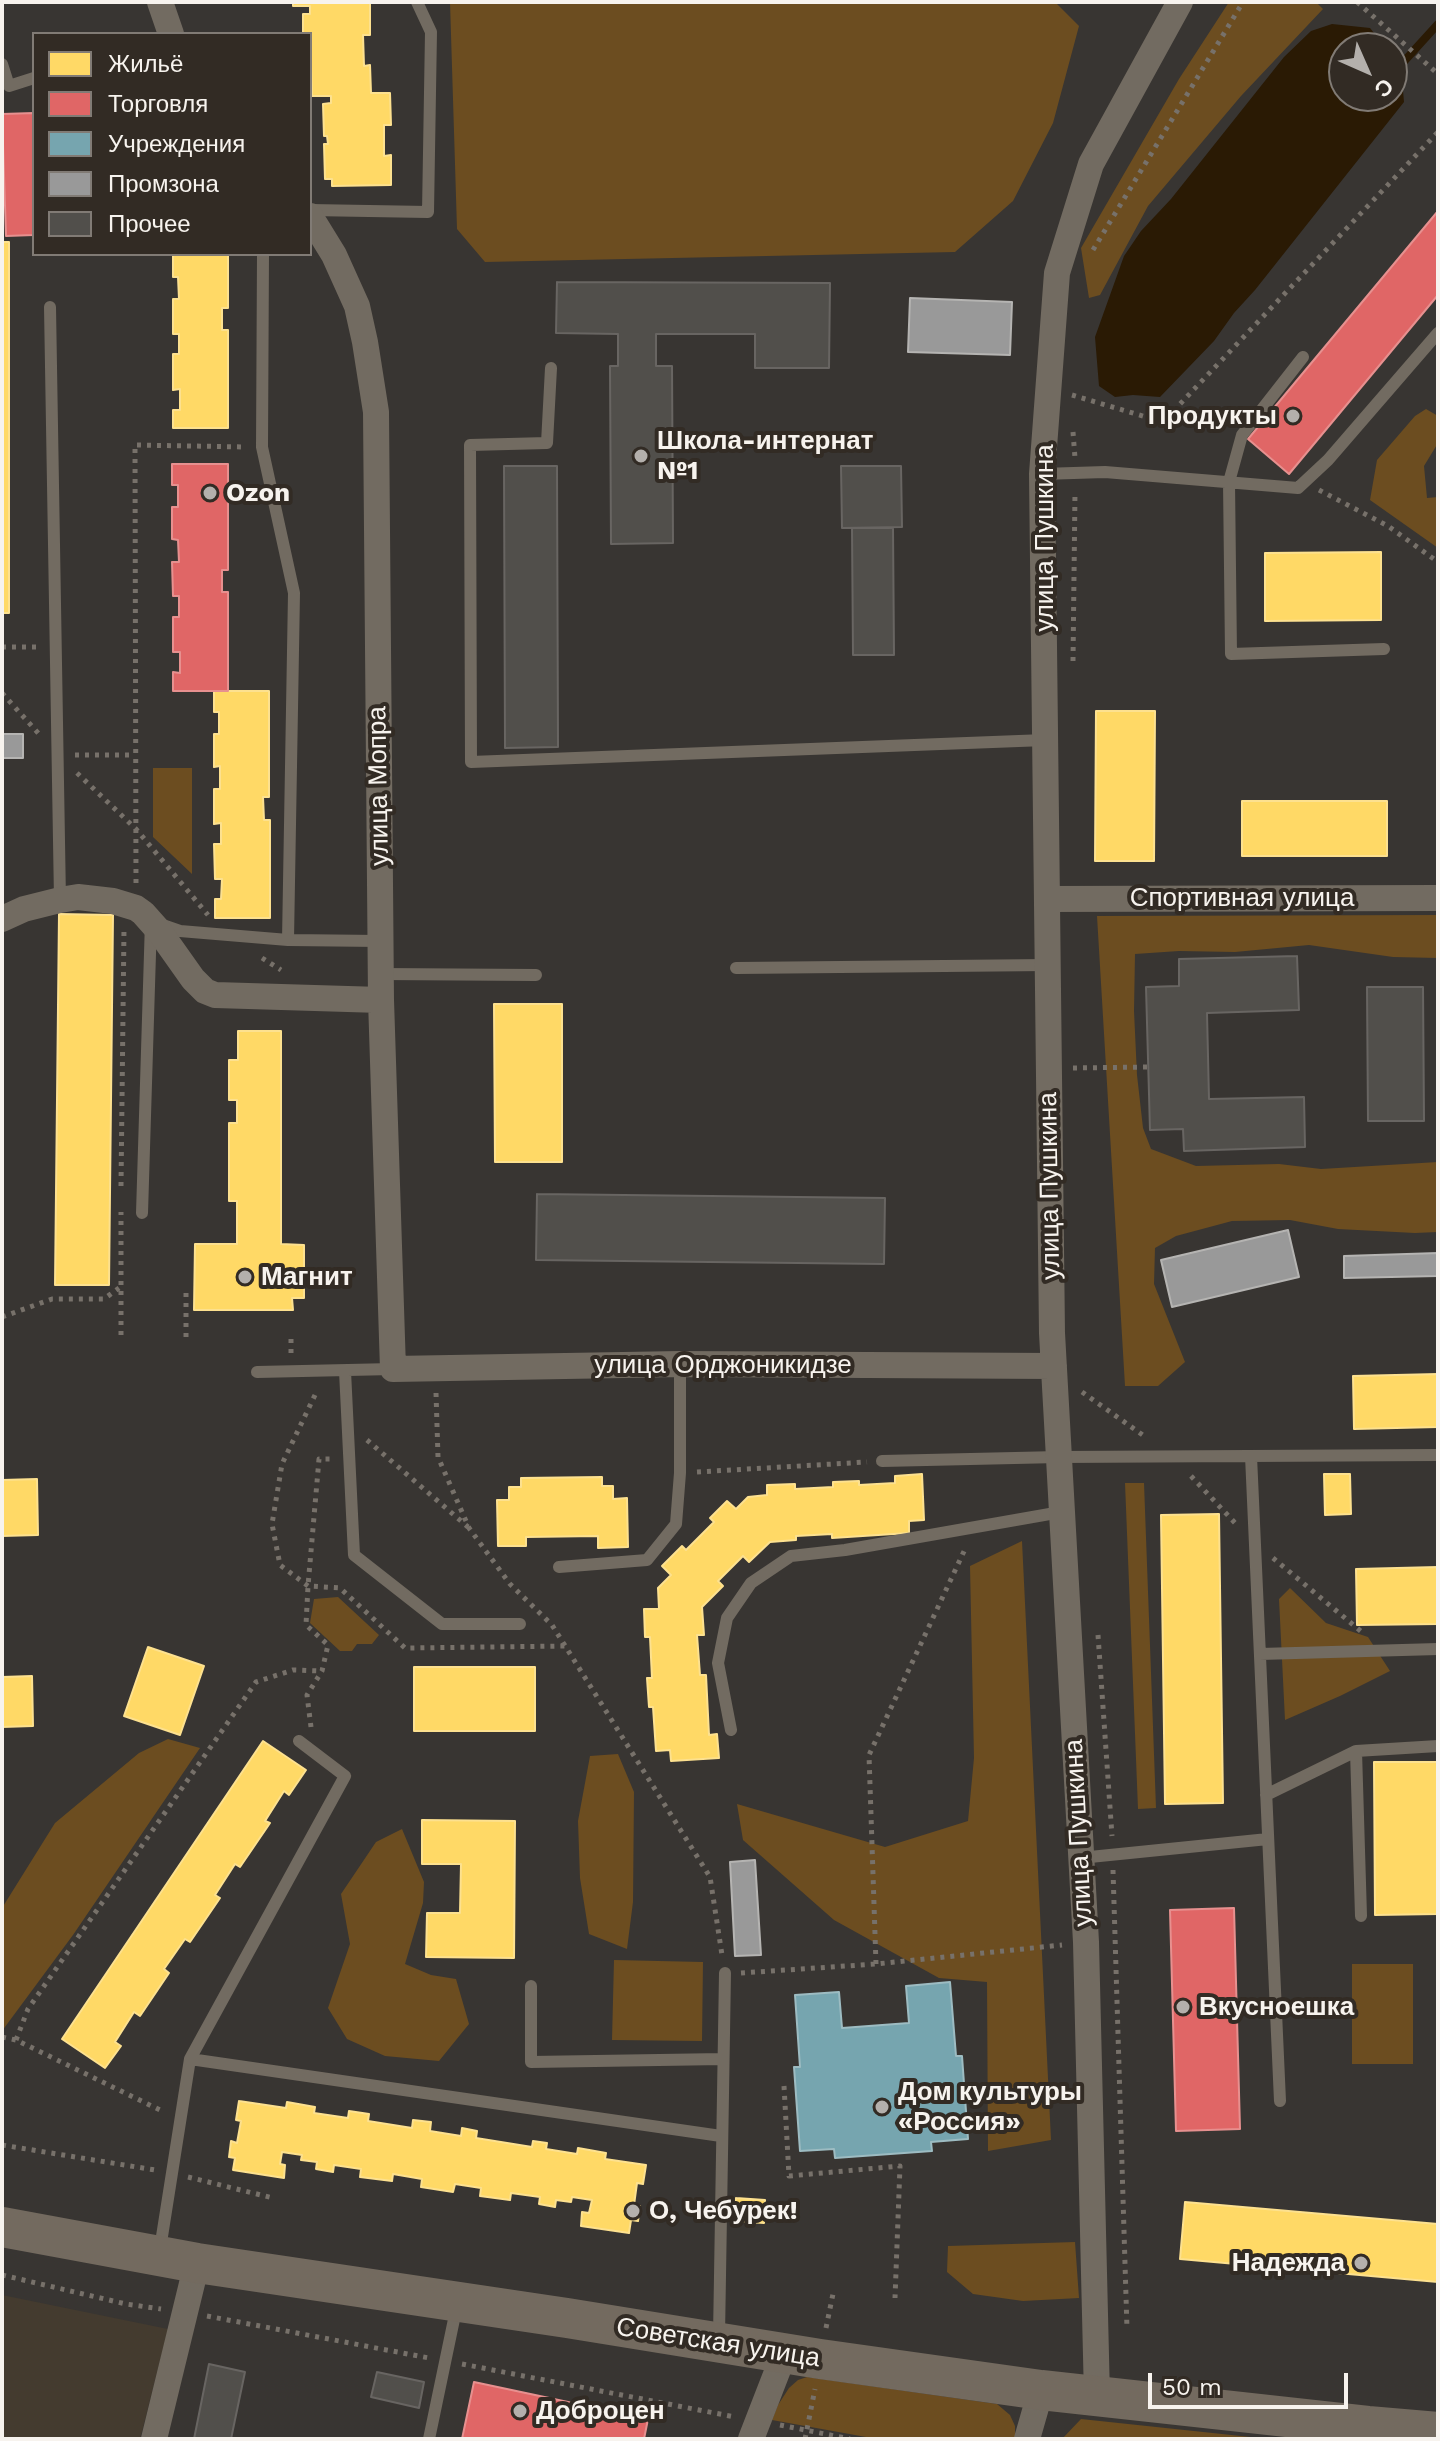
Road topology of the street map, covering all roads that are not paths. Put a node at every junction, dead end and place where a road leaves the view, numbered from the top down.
1 (160, 2) edge
2 (417, 2) edge
3 (1180, 2) edge
4 (170, 32) edge
5 (2, 64) edge
6 (32, 79) edge
7 (5, 86) edge
8 (312, 213) edge
9 (312, 216) edge
10 (263, 256) edge
11 (50, 307) dead end
12 (1438, 333) edge
13 (1303, 357) dead end
14 (551, 368) dead end
15 (1042, 474) junction
16 (1229, 482) junction
17 (1384, 649) dead end
18 (1045, 740) junction
19 (1438, 898) edge
20 (1047, 899) junction
21 (60, 900) junction
22 (137, 911) junction
23 (2, 919) edge
24 (288, 940) junction
25 (380, 941) junction
26 (1048, 965) junction
27 (736, 968) dead end
28 (536, 975) dead end
29 (381, 987) junction
30 (142, 1213) dead end
31 (680, 1364) junction
32 (1054, 1366) junction
33 (393, 1369) junction
34 (345, 1371) junction
35 (257, 1372) dead end
36 (1438, 1455) edge
37 (1251, 1456) junction
38 (1059, 1457) junction
39 (882, 1461) road end
40 (1061, 1512) junction
41 (559, 1567) dead end
42 (520, 1624) dead end
43 (1438, 1649) edge
44 (1260, 1654) junction
45 (731, 1730) dead end
46 (299, 1741) dead end
47 (1438, 1746) edge
48 (1356, 1751) junction
49 (1266, 1795) junction
50 (1268, 1839) junction
51 (1080, 1858) junction
52 (1361, 1916) dead end
53 (725, 1973) road end
54 (531, 1986) dead end
55 (190, 2059) junction
56 (723, 2059) junction
57 (1280, 2101) dead end
58 (721, 2136) junction
59 (2, 2227) edge
60 (158, 2256) junction
61 (197, 2263) junction
62 (458, 2302) junction
63 (719, 2343) junction
64 (784, 2354) junction
65 (1041, 2390) junction
66 (1097, 2397) junction
67 (1438, 2432) edge
68 (1367, 2433) edge
69 (154, 2439) edge
70 (429, 2439) edge
71 (751, 2439) edge
72 (1027, 2439) edge

1 - 4 street
2 - 8 lane
3 - 15 street, улица Пушкина
5 - 7 lane
6 - 7 lane
9 - 25 street, улица Мопра
10 - 24 lane
11 - 21 lane
12 - 16 lane
13 - 16 lane
14 - 18 lane
15 - 16 lane
15 - 18 street, улица Пушкина
16 - 17 lane
18 - 20 street, улица Пушкина
19 - 20 street, Спортивная улица
20 - 26 street, улица Пушкина
21 - 22 street
21 - 23 street
22 - 24 lane
22 - 29 street
22 - 30 lane
24 - 25 lane
25 - 29 street, улица Мопра
26 - 27 lane
26 - 32 street, улица Пушкина
28 - 29 lane
29 - 33 street, улица Мопра
31 - 32 street, улица Орджоникидзе
31 - 33 street, улица Орджоникидзе
31 - 41 lane
32 - 38 street, улица Пушкина
33 - 34 lane
34 - 35 lane
34 - 42 lane
36 - 37 lane
37 - 38 lane
37 - 44 lane
38 - 39 lane
38 - 40 street, улица Пушкина
40 - 45 lane
40 - 51 street, улица Пушкина
43 - 44 lane
44 - 49 lane
46 - 55 lane
47 - 48 lane
48 - 49 lane
48 - 52 lane
49 - 50 lane
50 - 51 lane
50 - 57 lane
51 - 66 street, улица Пушкина
53 - 56 lane
54 - 56 lane
55 - 58 lane
55 - 60 lane
56 - 58 lane
58 - 63 lane
59 - 60 main road, Советская улица
60 - 61 main road, Советская улица
61 - 62 main road, Советская улица
61 - 69 street
62 - 63 main road, Советская улица
62 - 70 lane
63 - 64 main road, Советская улица
64 - 65 main road, Советская улица
64 - 71 street
65 - 66 main road, Советская улица
65 - 72 street
66 - 68 main road, Советская улица
67 - 68 main road, Советская улица

